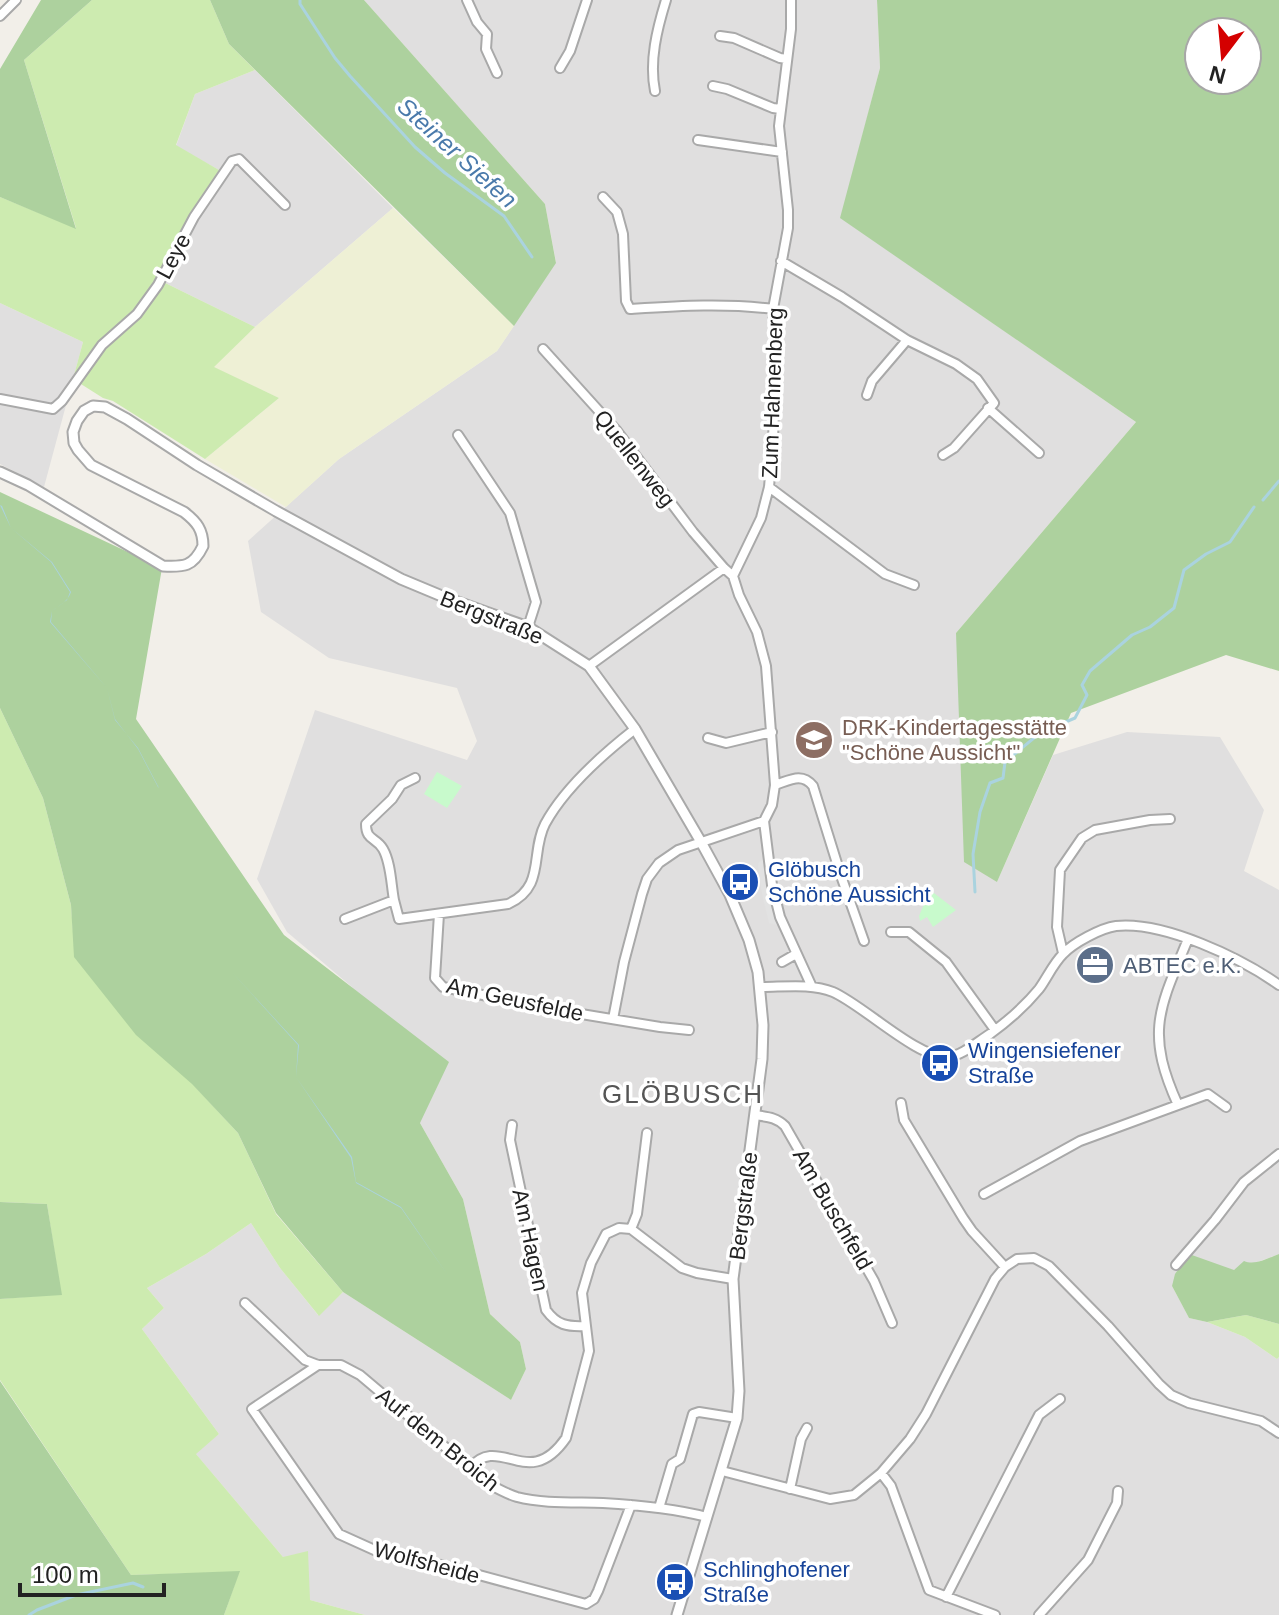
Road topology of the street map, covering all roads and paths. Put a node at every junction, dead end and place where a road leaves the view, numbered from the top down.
1 (16, 0) edge
2 (467, 0) edge
3 (587, 0) edge
4 (666, 0) edge
5 (791, 0) edge
6 (0, 16) edge
7 (720, 36) dead end
8 (787, 59) junction
9 (560, 68) dead end
10 (497, 73) dead end
11 (713, 86) dead end
12 (655, 91) dead end
13 (780, 109) junction
14 (698, 140) dead end
15 (782, 152) junction
16 (603, 197) dead end
17 (285, 205) dead end
18 (781, 261) junction
19 (773, 309) junction
20 (907, 340) junction
21 (543, 349) dead end
22 (867, 395) dead end
23 (0, 399) edge
24 (988, 408) junction
25 (458, 435) dead end
26 (1039, 453) dead end
27 (943, 455) dead end
28 (0, 472) edge
29 (769, 487) junction
30 (724, 568) junction
31 (733, 576) junction
32 (914, 585) dead end
33 (528, 627) junction
34 (589, 666) junction
35 (635, 729) junction
36 (772, 732) junction
37 (708, 738) dead end
38 (415, 778) dead end
39 (775, 785) junction
40 (1170, 819) dead end
41 (764, 821) junction
42 (701, 842) junction
43 (394, 900) junction
44 (439, 914) junction
45 (345, 919) dead end
46 (891, 932) dead end
47 (1188, 939) junction
48 (864, 941) dead end
49 (1063, 953) junction
50 (796, 954) junction
51 (782, 962) dead end
52 (1279, 985) edge
53 (761, 987) junction
54 (812, 987) junction
55 (613, 1019) junction
56 (689, 1030) dead end
57 (995, 1030) junction
58 (901, 1103) dead end
59 (1178, 1105) junction
60 (1226, 1107) dead end
61 (755, 1115) junction
62 (512, 1125) dead end
63 (647, 1133) dead end
64 (1278, 1156) edge
65 (984, 1194) dead end
66 (631, 1229) junction
67 (1176, 1265) dead end
68 (1005, 1267) junction
69 (733, 1279) junction
70 (245, 1303) dead end
71 (892, 1323) dead end
72 (586, 1326) junction
73 (318, 1365) junction
74 (1060, 1399) dead end
75 (737, 1418) junction
76 (807, 1428) dead end
77 (1279, 1433) edge
78 (470, 1468) junction
79 (722, 1471) junction
80 (881, 1473) junction
81 (790, 1489) junction
82 (1118, 1491) dead end
83 (631, 1505) junction
84 (659, 1508) junction
85 (707, 1517) junction
86 (946, 1597) junction
87 (677, 1615) edge
88 (995, 1615) edge
89 (1039, 1615) edge

1 - 6 street
2 - 10 street
3 - 9 street
4 - 12 street
5 - 8 street, Zum Hahnenberg
7 - 8 street
8 - 13 street, Zum Hahnenberg
11 - 13 street
13 - 15 street, Zum Hahnenberg
14 - 15 street
15 - 18 street, Zum Hahnenberg
16 - 19 street
17 - 23 street, Leye
18 - 19 street, Zum Hahnenberg
18 - 20 street
19 - 29 street, Zum Hahnenberg
20 - 22 street
20 - 24 street
21 - 30 street, Quellenweg
24 - 26 street
24 - 27 street
25 - 33 street
28 - 33 street, Bergstraße
29 - 31 street, Zum Hahnenberg
29 - 32 street
30 - 31 street, Quellenweg
30 - 34 street
31 - 36 street
33 - 34 street, Bergstraße
34 - 35 street, Bergstraße
35 - 42 street, Bergstraße
35 - 44 street
36 - 37 street
36 - 39 street
38 - 43 street
39 - 41 street
39 - 48 street
40 - 49 street
41 - 42 street
41 - 50 street
42 - 53 street, Bergstraße
42 - 55 street, Am Geusfelde
43 - 44 street
43 - 45 street
44 - 55 street, Am Geusfelde
46 - 57 street
47 - 49 street
47 - 52 street
47 - 59 street
49 - 57 street
50 - 51 street
50 - 54 street
53 - 54 street
53 - 61 street, Bergstraße
54 - 57 street
55 - 56 street, Am Geusfelde
58 - 68 street
59 - 60 street
59 - 65 street
61 - 69 street, Bergstraße
61 - 71 street, Am Buschfeld
62 - 72 street, Am Hagen
63 - 66 street
64 - 67 street
66 - 69 street
66 - 72 street
68 - 77 street
68 - 80 street
69 - 75 street, Bergstraße
70 - 73 street, Auf dem Broich
72 - 78 street
73 - 78 street, Auf dem Broich
73 - 83 street, Wolfsheide
74 - 86 street
75 - 79 street, Bergstraße
75 - 84 street
76 - 81 street
78 - 83 street, Auf dem Broich
79 - 81 street
79 - 85 street, Bergstraße
80 - 81 street
80 - 86 street
82 - 89 street
83 - 84 street, Auf dem Broich
84 - 85 street, Auf dem Broich
85 - 87 street, Bergstraße
86 - 88 street

